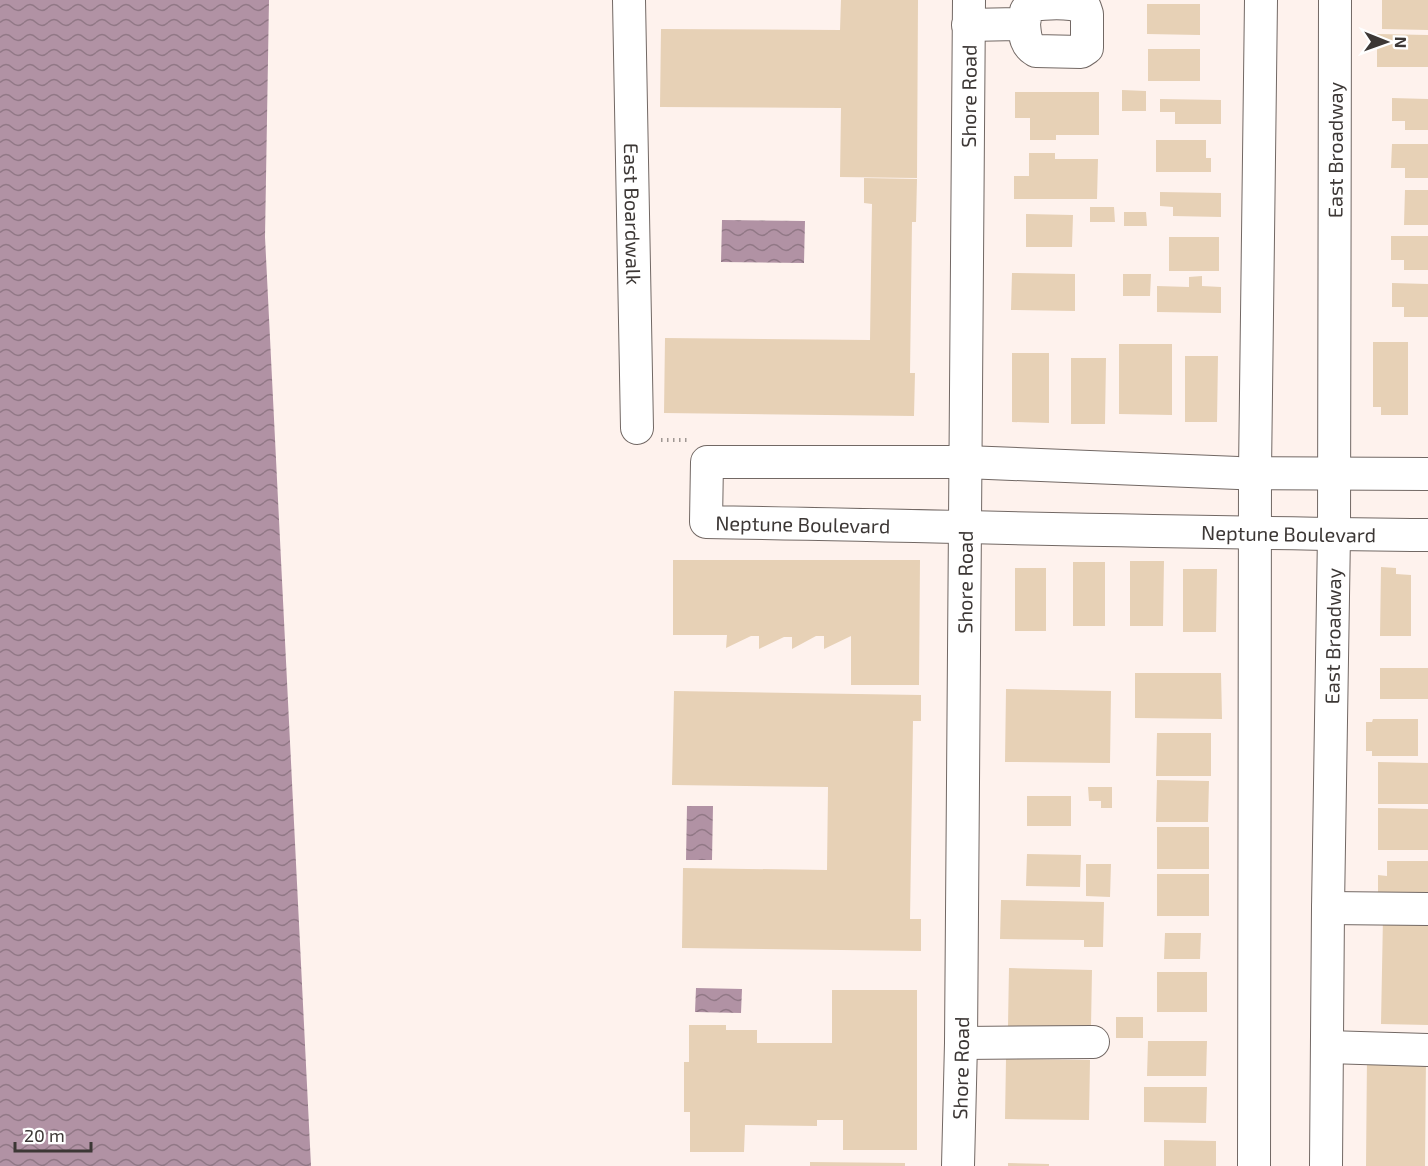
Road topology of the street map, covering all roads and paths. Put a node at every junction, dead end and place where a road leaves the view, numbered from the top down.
1 (629, 0) edge
2 (1261, 0) edge
3 (1335, 0) edge
4 (968, 13) edge
5 (1024, 24) dead end
6 (637, 428) dead end
7 (965, 462) junction
8 (1254, 472) junction
9 (1334, 473) junction
10 (1428, 474) edge
11 (965, 527) junction
12 (1254, 533) junction
13 (1334, 534) junction
14 (1428, 535) edge
15 (1328, 908) junction
16 (1428, 909) edge
17 (1428, 1031) edge
18 (1327, 1039) junction
19 (1093, 1042) dead end
20 (961, 1043) junction
21 (1428, 1050) edge
22 (958, 1166) edge
23 (1254, 1166) edge
24 (1326, 1166) edge

1 - 6 street, East Boardwalk
2 - 8 street
3 - 9 street, East Broadway
4 - 5 street
4 - 7 street, Shore Road
7 - 8 street, Neptune Boulevard
7 - 11 street, Shore Road
7 - 11 street, Neptune Boulevard
8 - 9 street, Neptune Boulevard
8 - 12 street
9 - 10 street, Neptune Boulevard
9 - 13 street, East Broadway
11 - 12 street, Neptune Boulevard
11 - 20 street, Shore Road
12 - 13 street, Neptune Boulevard
12 - 23 street
13 - 14 street, Neptune Boulevard
13 - 15 street, East Broadway
15 - 16 street
15 - 18 street, East Broadway
17 - 18 street
18 - 21 street
18 - 24 street, East Broadway
19 - 20 street
20 - 22 street, Shore Road

